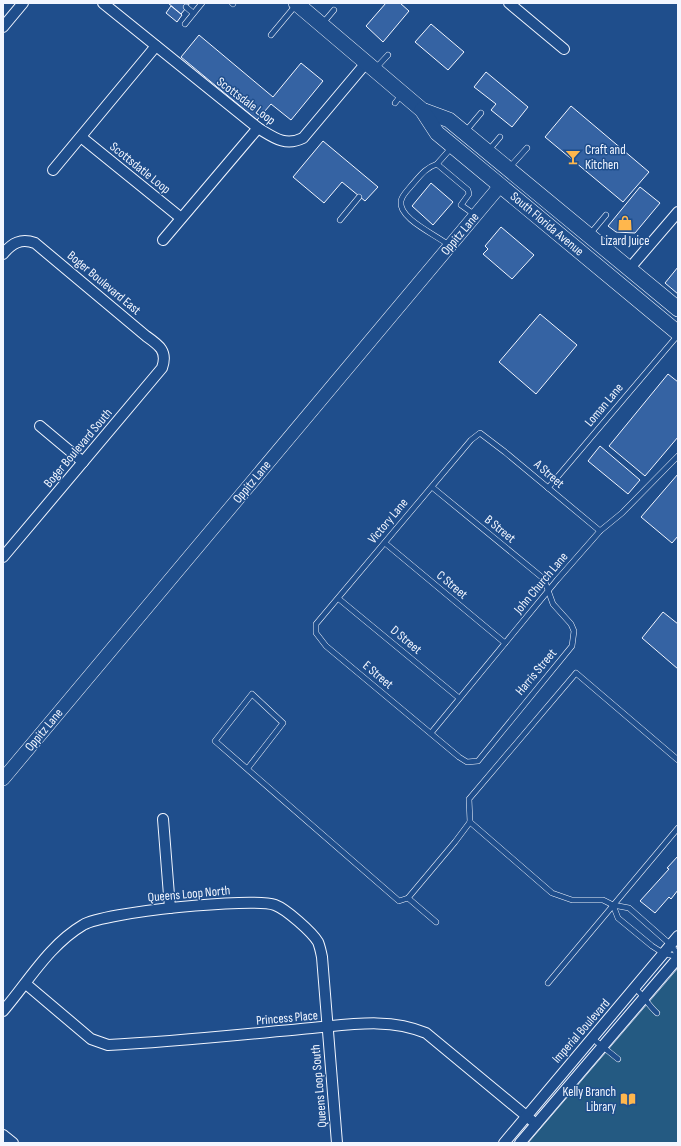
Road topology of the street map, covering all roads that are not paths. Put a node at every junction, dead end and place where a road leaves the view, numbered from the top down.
1 (23, 3) edge
2 (103, 3) edge
3 (202, 3) edge
4 (509, 3) edge
5 (295, 4) edge
6 (186, 7) dead end
7 (334, 10) dead end
8 (194, 13) junction
9 (185, 24) dead end
10 (321, 25) junction
11 (3, 27) edge
12 (271, 35) dead end
13 (156, 46) junction
14 (564, 49) dead end
15 (388, 55) dead end
16 (370, 66) junction
17 (422, 110) junction
18 (481, 113) dead end
19 (258, 128) junction
20 (465, 133) junction
21 (81, 137) junction
22 (500, 137) dead end
23 (452, 146) junction
24 (527, 148) dead end
25 (488, 152) junction
26 (437, 164) junction
27 (508, 169) junction
28 (53, 170) dead end
29 (500, 186) junction
30 (359, 197) dead end
31 (553, 206) junction
32 (678, 212) edge
33 (606, 215) dead end
34 (476, 216) junction
35 (181, 218) junction
36 (340, 220) dead end
37 (589, 236) junction
38 (163, 240) dead end
39 (450, 246) junction
40 (3, 254) edge
41 (629, 269) junction
42 (678, 309) edge
43 (678, 334) edge
44 (164, 353) joint
45 (40, 426) dead end
46 (484, 434) joint
47 (678, 456) edge
48 (83, 462) junction
49 (432, 487) junction
50 (548, 488) junction
51 (600, 531) junction
52 (385, 543) junction
53 (3, 557) edge
54 (549, 592) junction
55 (339, 599) junction
56 (316, 630) joint
57 (505, 644) junction
58 (459, 698) junction
59 (431, 733) junction
60 (678, 760) edge
61 (478, 761) joint
62 (248, 768) junction
63 (3, 779) edge
64 (162, 818) dead end
65 (470, 822) junction
66 (678, 828) edge
67 (408, 898) junction
68 (613, 906) junction
69 (170, 908) junction
70 (436, 922) dead end
71 (678, 936) edge
72 (670, 945) junction
73 (663, 953) junction
74 (678, 957) edge
75 (548, 983) dead end
76 (26, 984) junction
77 (635, 988) junction
78 (645, 997) junction
79 (3, 1011) edge
80 (657, 1013) dead end
81 (326, 1028) junction
82 (592, 1038) junction
83 (603, 1046) junction
84 (618, 1059) dead end
85 (526, 1115) junction
86 (536, 1124) junction
87 (3, 1135) edge
88 (12, 1143) edge
89 (337, 1143) edge
90 (504, 1143) edge
91 (520, 1143) edge

1 - 11 street
2 - 13 street, Scottsdale Loop
3 - 8 lane
4 - 14 street
5 - 10 main road, South Florida Avenue
5 - 12 lane
6 - 8 lane
7 - 10 lane
8 - 9 lane
10 - 16 main road, South Florida Avenue
13 - 19 street, Scottsdale Loop
13 - 21 street
15 - 16 lane
16 - 17 main road, South Florida Avenue
16 - 19 street, Scottsdale Loop
17 - 20 main road, South Florida Avenue
17 - 23 main road, South Florida Avenue
18 - 20 lane
19 - 35 street
20 - 25 main road, South Florida Avenue
21 - 28 street
21 - 35 street, Scottsdatle Loop
22 - 25 lane
23 - 26 lane
23 - 29 main road, South Florida Avenue
24 - 27 lane
25 - 27 main road, South Florida Avenue
26 - 34 lane
26 - 39 lane
27 - 31 main road, South Florida Avenue
29 - 31 main road
29 - 34 street, Oppitz Lane
29 - 43 main road, South Florida Avenue
30 - 36 lane
31 - 37 main road, South Florida Avenue
32 - 41 street
33 - 37 lane
34 - 39 street, Oppitz Lane
35 - 38 street
37 - 41 main road, South Florida Avenue
39 - 63 street, Oppitz Lane
40 - 44 street, Boger Boulevard East
41 - 42 main road, South Florida Avenue
43 - 50 lane, Loman Lane
44 - 48 street, Boger Boulevard South
45 - 48 street
46 - 49 lane, Victory Lane
46 - 50 lane, A Street
47 - 51 lane, John Church Lane
48 - 53 street, Boger Boulevard South
49 - 52 lane, Victory Lane
49 - 54 lane, B Street
50 - 51 lane, A Street
51 - 54 lane, John Church Lane
52 - 55 lane, Victory Lane
52 - 57 lane, C Street
54 - 57 lane, John Church Lane
54 - 61 lane, Harris Street
55 - 56 lane, Victory Lane
55 - 58 lane, D Street
56 - 59 lane, E Street
57 - 58 lane, John Church Lane
58 - 59 lane, John Church Lane
59 - 61 lane, E Street
60 - 65 lane
62 - 62 lane
62 - 67 lane
64 - 69 street
65 - 67 lane
65 - 68 lane
66 - 68 lane
67 - 70 lane
68 - 72 lane
68 - 73 lane
68 - 75 lane
69 - 76 street, Queens Loop North
69 - 81 street, Queens Loop North
71 - 72 street, Imperial Boulevard
72 - 73 street, Imperial Boulevard
72 - 74 lane
73 - 74 lane
73 - 77 street, Imperial Boulevard
74 - 78 street, Imperial Boulevard
76 - 79 street, Queens Loop North
76 - 81 street, Princess Place
77 - 78 lane
77 - 82 street, Imperial Boulevard
78 - 80 lane
78 - 83 street, Imperial Boulevard
81 - 85 street, Princess Place
81 - 89 street, Queens Loop South
82 - 83 lane
82 - 85 street, Imperial Boulevard
83 - 84 lane
83 - 86 street, Imperial Boulevard
85 - 86 street, Princess Place
85 - 90 street, Imperial Boulevard
86 - 91 street, Imperial Boulevard
87 - 88 street

